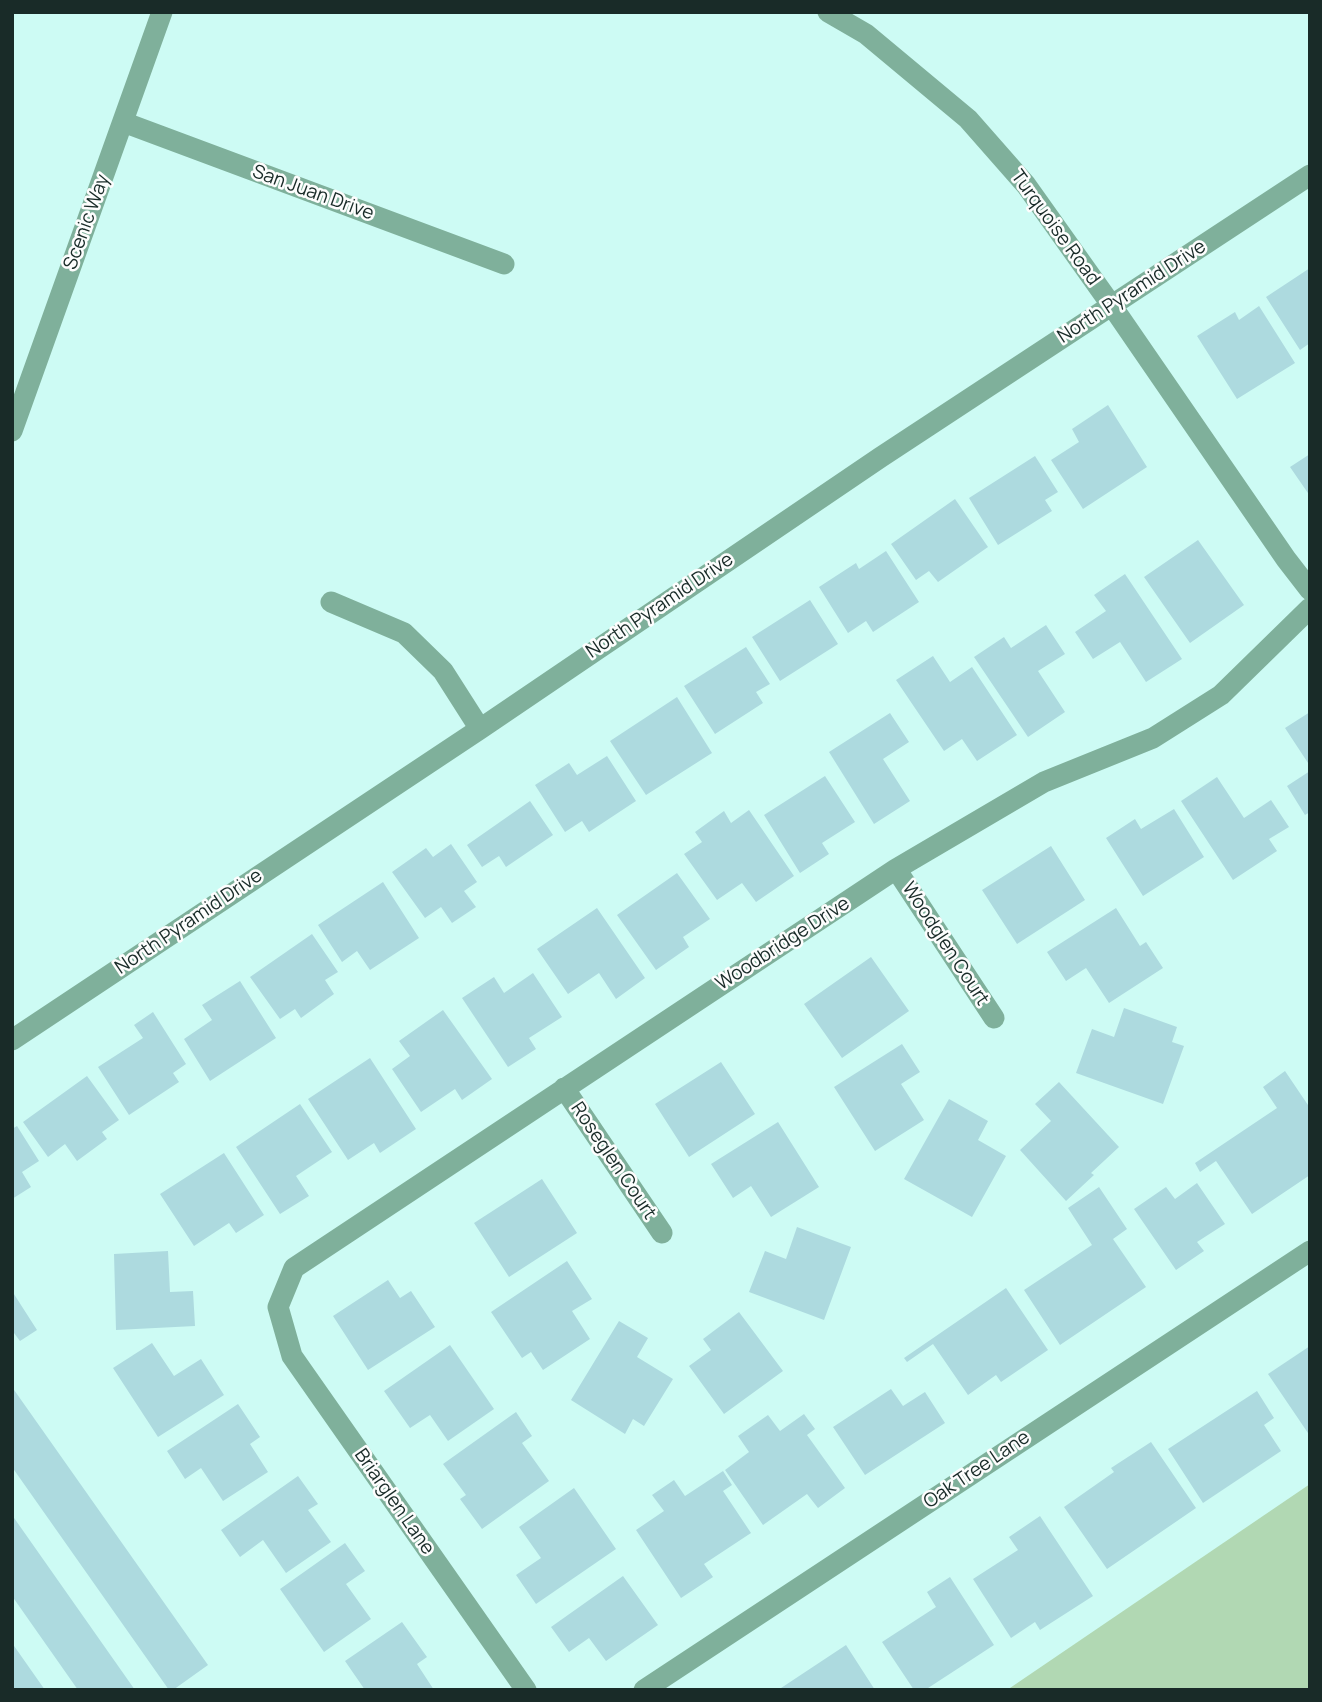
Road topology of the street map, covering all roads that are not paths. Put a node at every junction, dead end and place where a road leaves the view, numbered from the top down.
1 (162, 12) edge
2 (828, 12) edge
3 (123, 122) junction
4 (1310, 175) edge
5 (504, 264) dead end
6 (1112, 306) junction
7 (12, 431) edge
8 (1310, 590) edge
9 (331, 601) dead end
10 (1310, 608) edge
11 (480, 729) junction
12 (896, 869) junction
13 (994, 1018) dead end
14 (12, 1040) edge
15 (564, 1088) junction
16 (662, 1233) dead end
17 (1310, 1251) edge
18 (278, 1307) joint
19 (526, 1690) edge
20 (644, 1690) edge

1 - 3 street, Scenic Way
2 - 6 street, Turquoise Road
3 - 5 street, San Juan Drive
3 - 7 street, Scenic Way
4 - 6 street, North Pyramid Drive
6 - 8 street, Turquoise Road
6 - 11 street, North Pyramid Drive
9 - 11 street
10 - 12 street, Woodbridge Drive
11 - 14 street, North Pyramid Drive
12 - 13 street, Woodglen Court
12 - 15 street, Woodbridge Drive
15 - 16 street, Roseglen Court
15 - 18 street, Woodbridge Drive
17 - 20 street, Oak Tree Lane
18 - 19 street, Briarglen Lane

